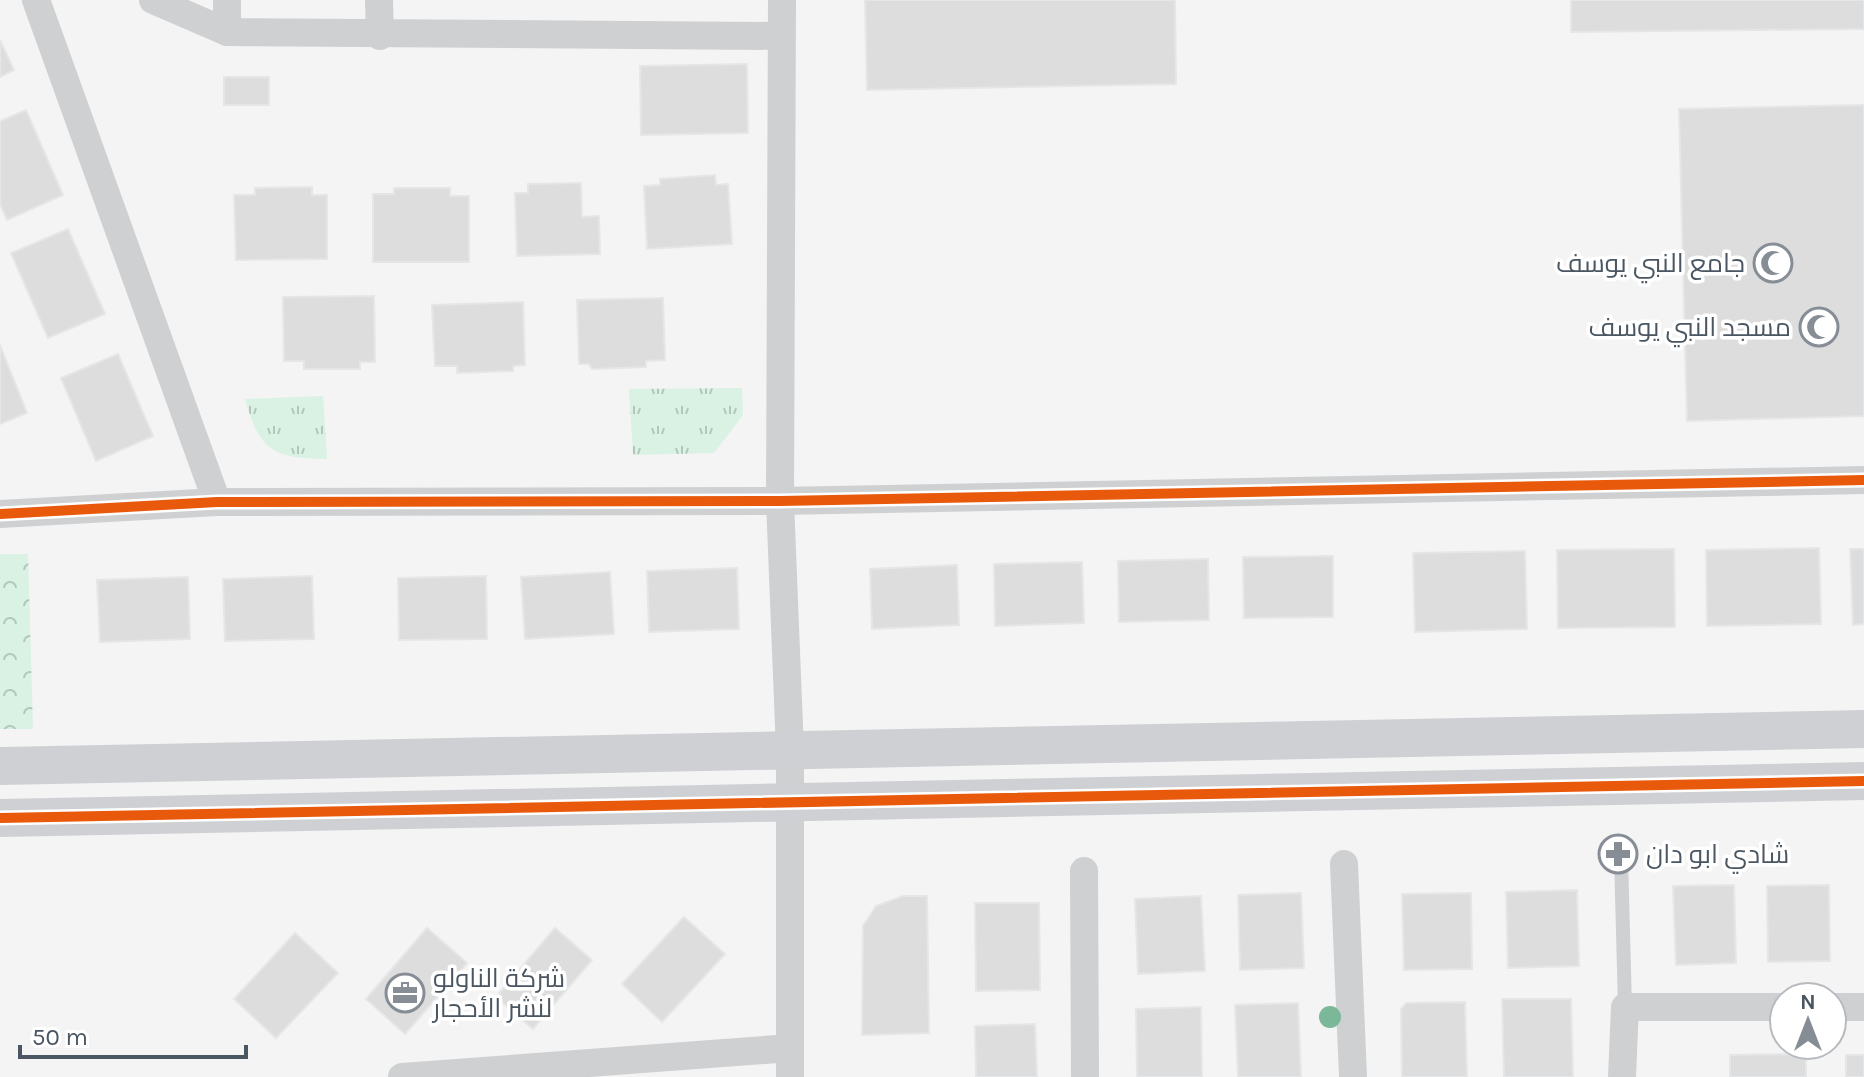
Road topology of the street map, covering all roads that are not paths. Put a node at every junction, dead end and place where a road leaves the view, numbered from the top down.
1 (36, 0) edge
2 (153, 0) edge
3 (227, 0) edge
4 (379, 0) edge
5 (782, 0) edge
6 (227, 32) junction
7 (380, 36) junction
8 (781, 36) junction
9 (1864, 480) edge
10 (780, 501) junction
11 (217, 502) junction
12 (0, 514) edge
13 (1864, 729) edge
14 (790, 751) junction
15 (0, 766) edge
16 (1864, 781) edge
17 (790, 802) junction
18 (0, 818) edge
19 (1621, 857) dead end
20 (1344, 864) dead end
21 (1084, 871) dead end
22 (1625, 1007) junction
23 (1768, 1007) edge
24 (790, 1048) junction
25 (540, 1071) edge
26 (402, 1077) edge
27 (790, 1077) edge
28 (1085, 1077) edge
29 (1353, 1077) edge
30 (1622, 1077) edge

1 - 11 street
2 - 6 street
3 - 6 street
4 - 7 street
5 - 8 street
6 - 7 street
7 - 8 street
8 - 10 street
9 - 10 street
10 - 11 street
10 - 14 street
11 - 12 street
13 - 14 street
14 - 15 street
14 - 17 street
16 - 17 street
17 - 18 street
17 - 24 street
19 - 22 lane
20 - 29 street
21 - 28 street
22 - 23 street
22 - 30 street
24 - 25 street
24 - 27 street
25 - 26 street

